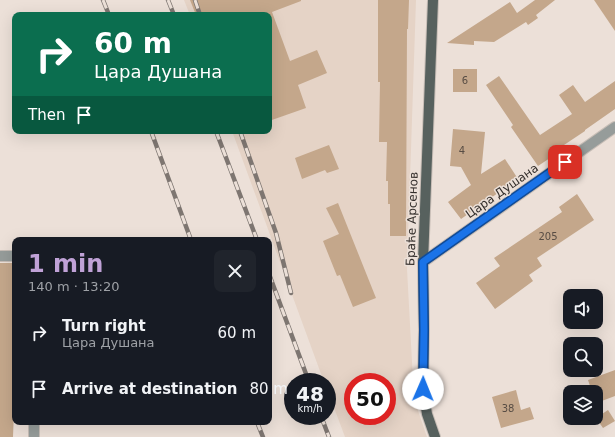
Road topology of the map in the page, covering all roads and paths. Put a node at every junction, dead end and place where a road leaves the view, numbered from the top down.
1 (433, 0) edge
2 (615, 127) edge
3 (0, 256) edge
4 (12, 256) edge
5 (423, 262) junction
6 (34, 425) edge
7 (34, 437) edge
8 (435, 437) edge

1 - 5 main road, Браће Арсенов
2 - 5 street, Цара Душана
3 - 4 street
5 - 8 main road, Браће Арсенов
6 - 7 street

